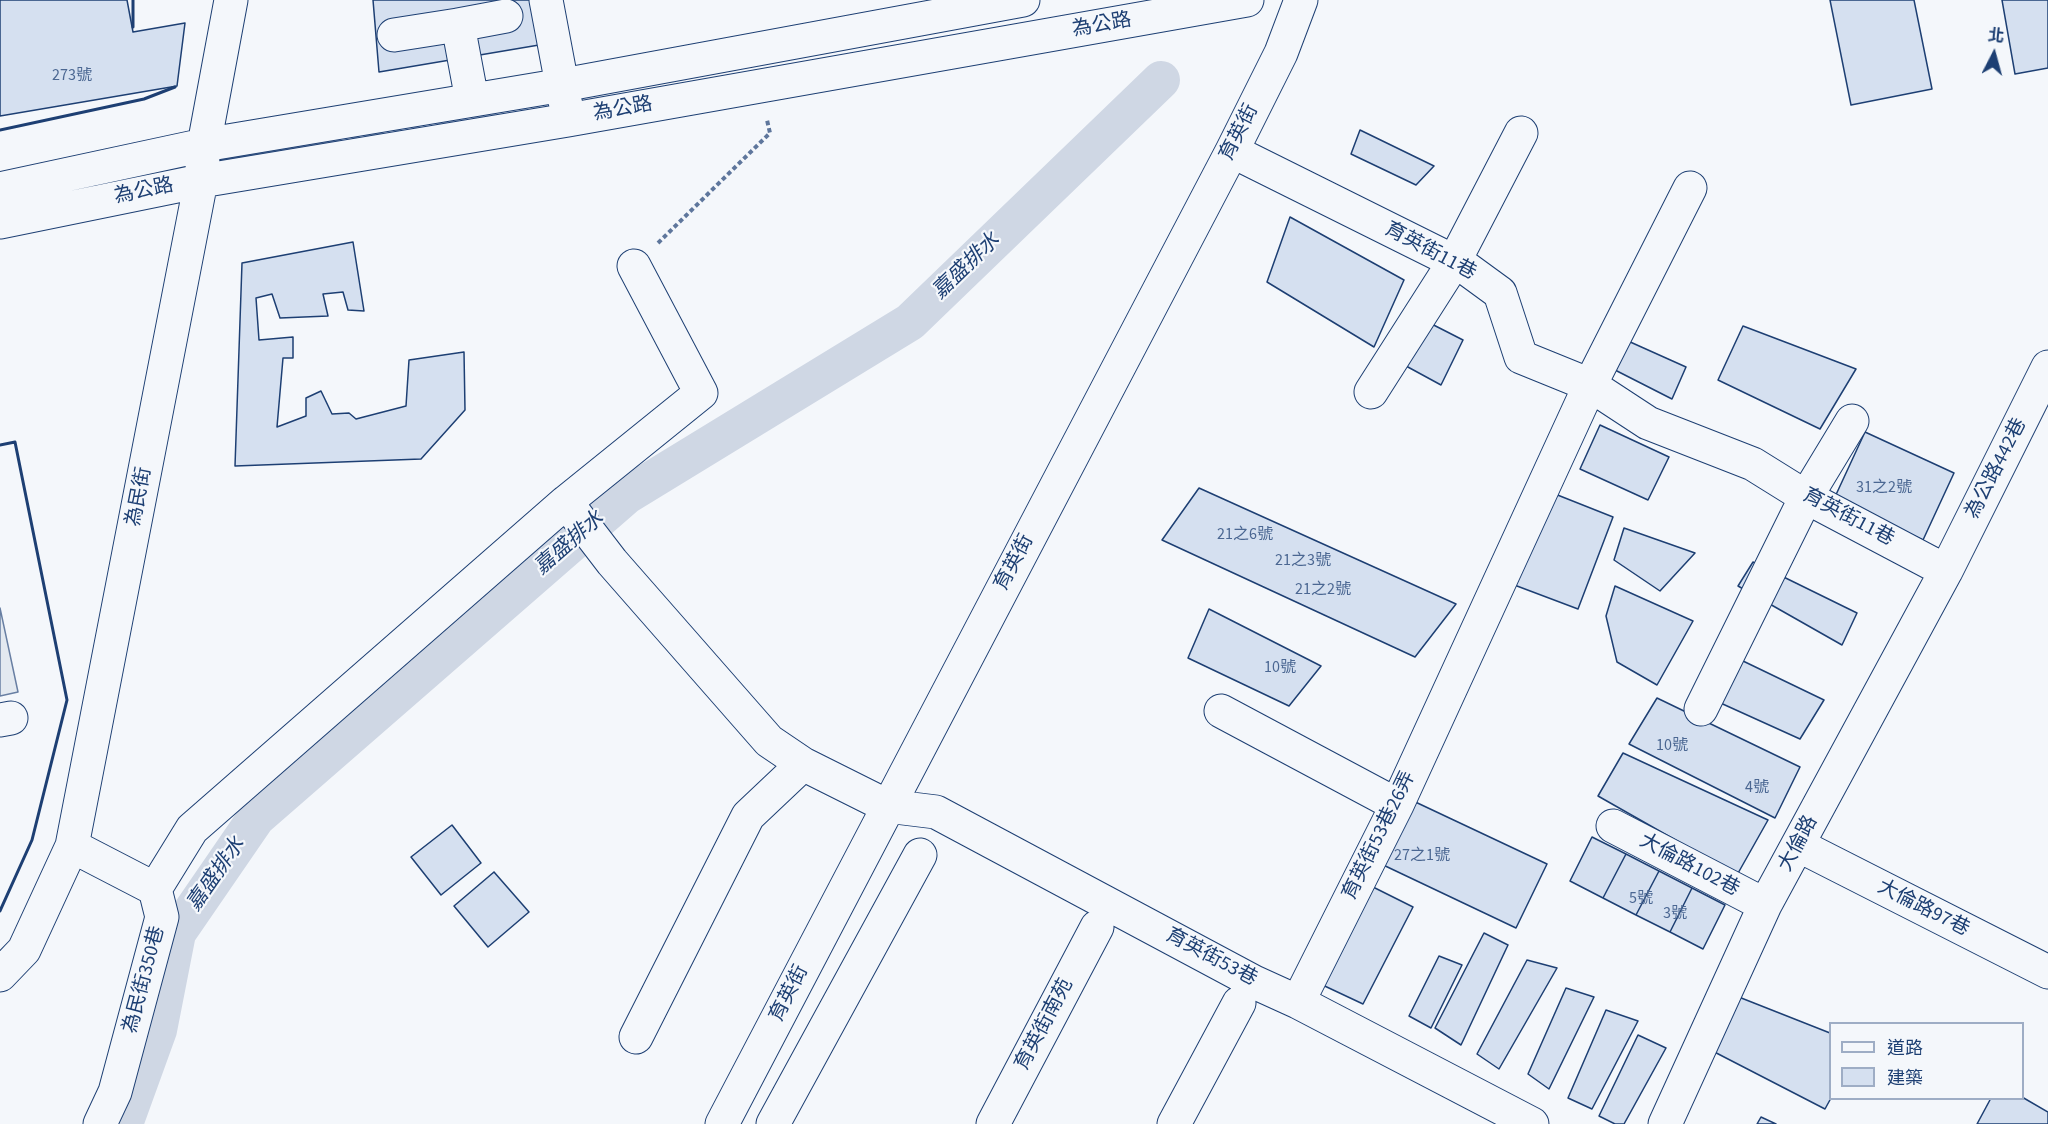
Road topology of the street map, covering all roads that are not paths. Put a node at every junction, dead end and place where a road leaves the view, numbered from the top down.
1 (231, 0) edge
2 (546, 0) edge
3 (1023, 0) edge
4 (1247, 0) edge
5 (1300, 0) edge
6 (922, 9) edge
7 (506, 16) dead end
8 (458, 25) junction
9 (394, 35) dead end
10 (930, 57) junction
11 (563, 85) junction
12 (472, 100) junction
13 (568, 120) junction
14 (1521, 134) dead end
15 (204, 145) junction
16 (1232, 151) junction
17 (201, 181) junction
18 (1690, 188) dead end
19 (0, 189) edge
20 (0, 222) edge
21 (1454, 262) junction
22 (634, 266) road end
23 (2048, 367) edge
24 (1590, 385) junction
25 (1371, 392) dead end
26 (1852, 421) dead end
27 (1806, 497) junction
28 (566, 502) junction
29 (1946, 571) junction
30 (1701, 709) dead end
31 (1221, 711) dead end
32 (803, 764) junction
33 (1397, 805) junction
34 (887, 807) junction
35 (1613, 826) dead end
36 (1798, 845) junction
37 (72, 846) junction
38 (920, 855) dead end
39 (155, 889) junction
40 (1765, 905) junction
41 (1097, 927) dead end
42 (2048, 972) edge
43 (0, 975) edge
44 (1298, 1002) junction
45 (1239, 1003) dead end
46 (636, 1037) dead end
47 (100, 1124) edge
48 (722, 1124) edge
49 (773, 1124) edge
50 (993, 1124) edge
51 (1174, 1124) edge
52 (1532, 1124) edge
53 (1665, 1124) edge

1 - 15 street, 為民街
2 - 11 street
3 - 6 street, 為公路
4 - 10 street, 為公路
5 - 16 street, 育英街
6 - 10 street
6 - 11 street, 為公路
7 - 8 street
8 - 9 street
8 - 12 street
10 - 13 street, 為公路
11 - 12 street, 為公路
11 - 13 street
12 - 15 street, 為公路
13 - 17 street, 為公路
14 - 21 street
15 - 17 street, 為民街
15 - 19 street, 為公路
16 - 21 street, 育英街11巷
16 - 34 street, 育英街
17 - 20 street, 為公路
17 - 37 street, 為民街
18 - 24 street
21 - 24 street, 育英街11巷
21 - 25 street
22 - 28 street
23 - 29 street, 為公路442巷
24 - 27 street, 育英街11巷
24 - 33 street, 育英街53巷26弄
26 - 27 street
27 - 29 street, 育英街11巷
27 - 30 street
28 - 32 street
28 - 39 street
29 - 36 street, 大倫路
31 - 33 street
32 - 34 street
32 - 46 street
33 - 44 street, 育英街53巷26弄
34 - 44 street, 育英街53巷
34 - 48 street, 育英街
35 - 40 street, 大倫路102巷
36 - 40 street, 大倫路
36 - 42 street, 大倫路97巷
37 - 39 street
37 - 43 street, 為民街
38 - 49 street
39 - 47 street, 為民街350巷
40 - 53 street, 大倫路
41 - 50 street, 育英街南苑
44 - 52 street, 育英街53巷
45 - 51 street

